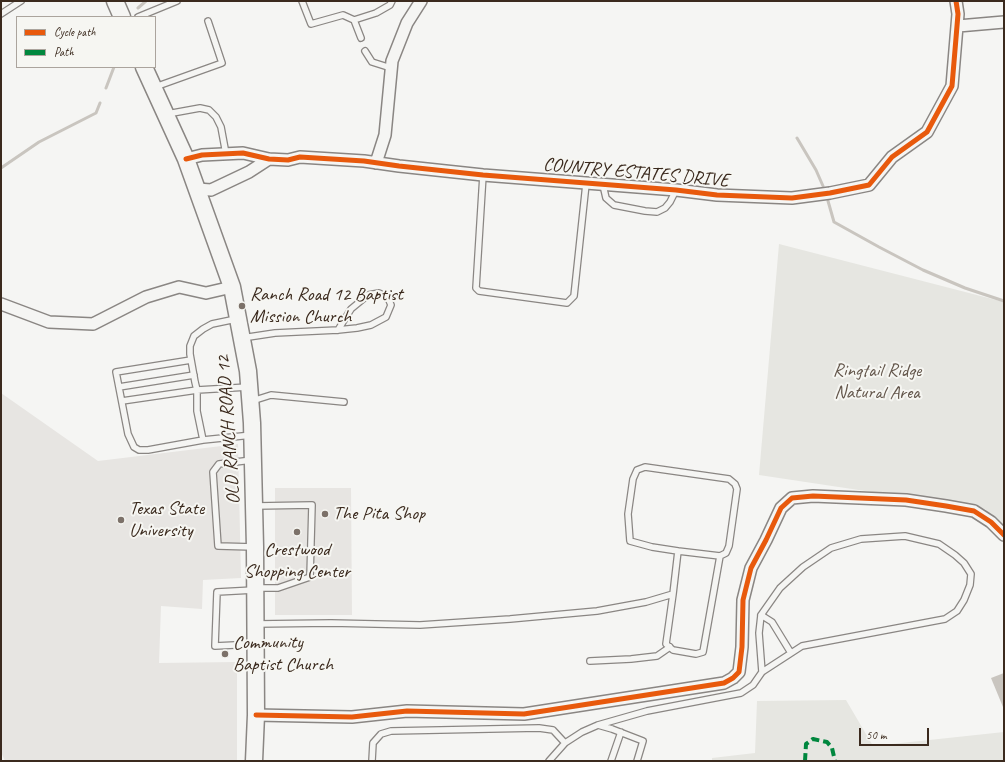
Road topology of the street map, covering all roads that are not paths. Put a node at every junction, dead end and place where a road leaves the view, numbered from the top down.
1 (21, 1) edge
2 (115, 1) edge
3 (177, 1) edge
4 (302, 1) edge
5 (392, 1) edge
6 (421, 1) edge
7 (956, 1) edge
8 (1, 14) edge
9 (122, 16) edge
10 (140, 16) edge
11 (354, 20) junction
12 (208, 21) dead end
13 (1004, 22) edge
14 (958, 26) junction
15 (361, 38) dead end
16 (365, 51) dead end
17 (144, 68) edge
18 (391, 68) junction
19 (153, 88) junction
20 (165, 114) junction
21 (226, 154) junction
22 (186, 158) junction
23 (269, 159) junction
24 (376, 163) junction
25 (483, 175) junction
26 (586, 184) junction
27 (603, 185) junction
28 (197, 189) junction
29 (676, 190) junction
30 (232, 287) junction
31 (1, 304) edge
32 (238, 319) junction
33 (338, 330) junction
34 (242, 338) junction
35 (191, 360) junction
36 (194, 376) junction
37 (119, 386) junction
38 (197, 390) junction
39 (250, 394) junction
40 (122, 401) junction
41 (344, 402) dead end
42 (252, 435) junction
43 (203, 440) junction
44 (252, 460) junction
45 (254, 506) junction
46 (1004, 535) edge
47 (255, 547) junction
48 (678, 551) junction
49 (720, 556) junction
50 (254, 589) junction
51 (673, 594) junction
52 (761, 615) junction
53 (256, 624) junction
54 (256, 644) junction
55 (670, 647) junction
56 (791, 653) junction
57 (590, 661) dead end
58 (762, 672) junction
59 (256, 715) junction
60 (598, 725) junction
61 (621, 732) junction
62 (565, 743) junction
63 (254, 761) edge
64 (372, 761) edge
65 (549, 761) edge
66 (611, 761) edge
67 (637, 761) edge

1 - 8 lane
2 - 9 main road
3 - 10 lane
4 - 11 lane
5 - 11 lane
6 - 18 street
7 - 14 street, COUNTRY ESTATES DRIVE
11 - 15 lane
12 - 19 lane
13 - 14 street
14 - 29 street, COUNTRY ESTATES DRIVE
16 - 18 lane
17 - 19 main road, OLD RANCH ROAD 12
18 - 24 street
19 - 20 main road, OLD RANCH ROAD 12
20 - 21 lane
20 - 22 main road, OLD RANCH ROAD 12
21 - 22 street, COUNTRY ESTATES DRIVE
21 - 23 street, COUNTRY ESTATES DRIVE
22 - 28 main road, OLD RANCH ROAD 12
23 - 24 street, COUNTRY ESTATES DRIVE
23 - 28 street
24 - 25 street, COUNTRY ESTATES DRIVE
25 - 26 street, COUNTRY ESTATES DRIVE
25 - 26 lane
26 - 27 street, COUNTRY ESTATES DRIVE
27 - 29 street, COUNTRY ESTATES DRIVE
27 - 29 lane
28 - 30 main road, OLD RANCH ROAD 12
30 - 31 street
30 - 32 main road, OLD RANCH ROAD 12
32 - 34 main road, OLD RANCH ROAD 12
32 - 35 lane
33 - 33 lane
33 - 34 lane
34 - 39 main road, OLD RANCH ROAD 12
35 - 36 lane
35 - 37 lane
36 - 37 lane
36 - 38 lane
37 - 40 lane
38 - 39 lane
38 - 40 lane
38 - 43 lane
39 - 41 lane
39 - 42 main road, OLD RANCH ROAD 12
40 - 43 lane
42 - 43 lane
42 - 44 main road, OLD RANCH ROAD 12
44 - 45 main road, OLD RANCH ROAD 12
44 - 47 lane
45 - 47 main road, OLD RANCH ROAD 12
45 - 50 lane
46 - 59 street
47 - 50 main road, OLD RANCH ROAD 12
48 - 49 lane
48 - 49 lane
48 - 51 lane
49 - 55 lane
50 - 53 main road, OLD RANCH ROAD 12
50 - 54 lane
51 - 53 lane
51 - 55 lane
52 - 56 lane
52 - 56 lane
52 - 58 lane
53 - 54 main road, OLD RANCH ROAD 12
54 - 59 main road, OLD RANCH ROAD 12
55 - 57 lane
56 - 58 lane
58 - 60 lane
59 - 63 main road, OLD RANCH ROAD 12
60 - 61 lane
60 - 62 lane
61 - 66 lane
61 - 67 lane
62 - 64 lane
62 - 65 lane

